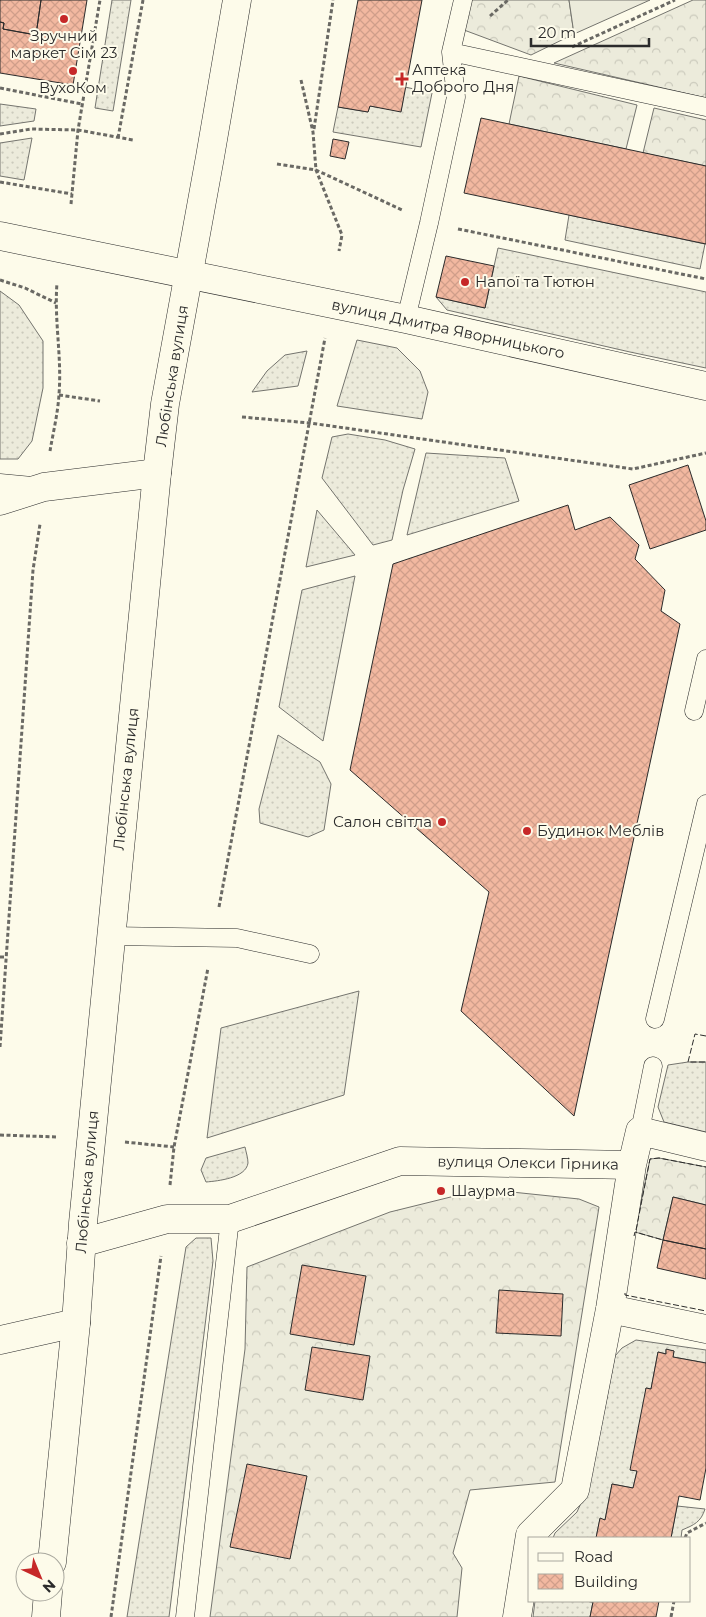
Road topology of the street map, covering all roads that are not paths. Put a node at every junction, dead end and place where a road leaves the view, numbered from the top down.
1 (237, 0) edge
2 (463, 0) edge
3 (451, 52) junction
4 (706, 107) edge
5 (0, 236) edge
6 (189, 274) junction
7 (406, 319) junction
8 (706, 386) edge
9 (157, 473) junction
10 (0, 483) edge
11 (44, 487) junction
12 (0, 501) edge
13 (706, 659) edge
14 (694, 711) dead end
15 (706, 804) edge
16 (111, 936) junction
17 (310, 954) dead end
18 (655, 1019) dead end
19 (652, 1066) dead end
20 (640, 1131) junction
21 (706, 1147) edge
22 (632, 1165) junction
23 (230, 1219) junction
24 (81, 1243) junction
25 (610, 1308) junction
26 (76, 1323) junction
27 (706, 1329) edge
28 (0, 1340) edge
29 (530, 1537) edge
30 (528, 1548) edge
31 (53, 1552) edge
32 (47, 1602) edge
33 (46, 1617) edge
34 (185, 1617) edge
35 (517, 1617) edge

1 - 6 street, Любінська вулиця
2 - 3 lane
3 - 4 lane
3 - 7 lane
5 - 6 street, вулиця Дмитра Яворницького
6 - 7 street, вулиця Дмитра Яворницького
6 - 9 street, Любінська вулиця
7 - 8 street, вулиця Дмитра Яворницького
9 - 11 street
9 - 16 street, Любінська вулиця
10 - 11 lane
11 - 12 street
13 - 14 lane
15 - 18 lane
16 - 17 lane
16 - 24 street, Любінська вулиця
19 - 20 lane
20 - 21 street
20 - 22 street
22 - 23 street, вулиця Олекси Гірника
22 - 25 street, вулиця Олекси Гірника
23 - 24 street, вулиця Олекси Гірника
23 - 34 lane
24 - 26 street, Любінська вулиця
25 - 27 street
25 - 29 street, вулиця Олекси Гірника
26 - 28 street
26 - 31 street, Любінська вулиця
30 - 35 street, вулиця Олекси Гірника
32 - 33 street

